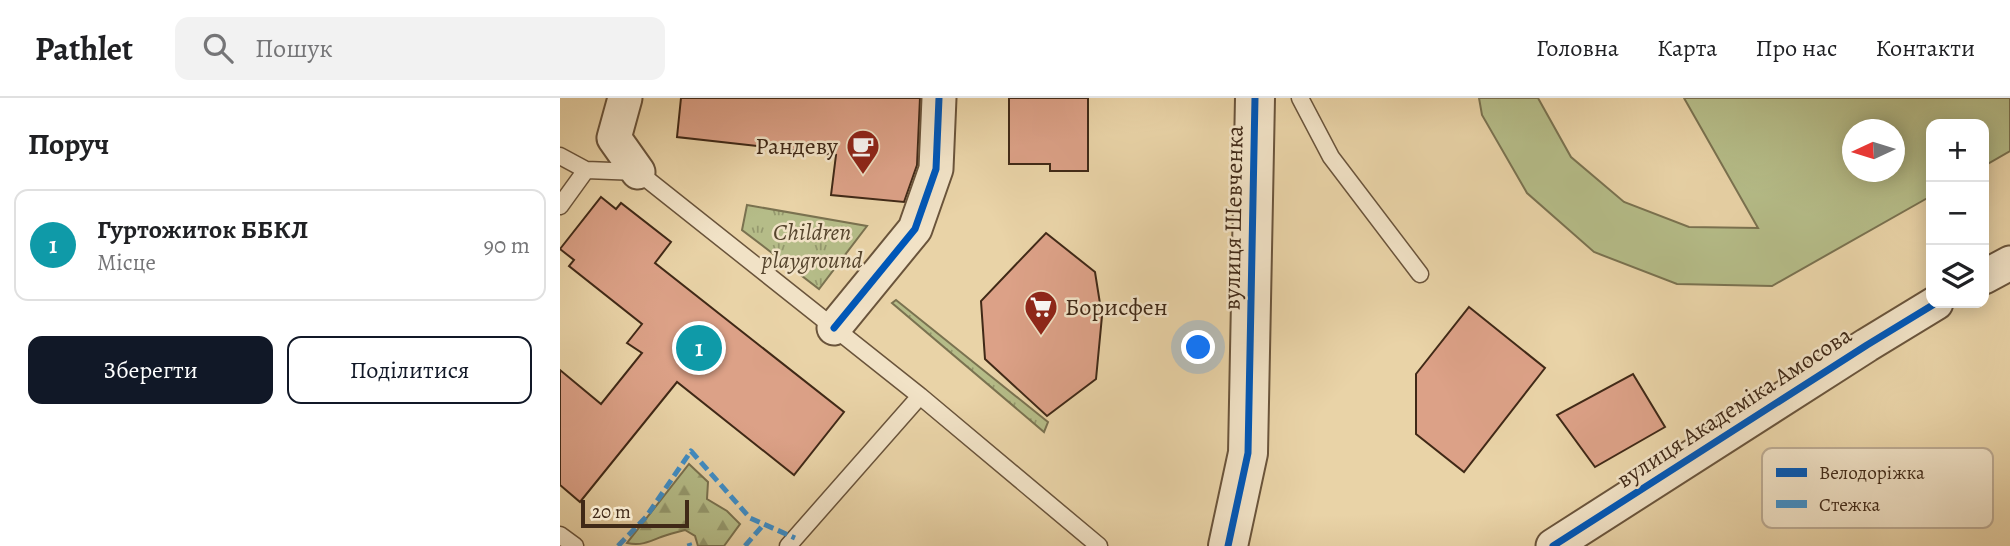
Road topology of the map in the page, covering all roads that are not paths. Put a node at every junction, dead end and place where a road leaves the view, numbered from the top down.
1 (625, 98) edge
2 (939, 98) edge
3 (1255, 98) edge
4 (1300, 98) edge
5 (560, 156) edge
6 (586, 170) junction
7 (638, 172) junction
8 (560, 206) edge
9 (2010, 263) edge
10 (1420, 274) dead end
11 (1989, 274) edge
12 (1928, 308) edge
13 (834, 328) junction
14 (920, 396) junction
15 (560, 535) edge
16 (575, 546) edge
17 (788, 546) edge
18 (1099, 546) edge
19 (1228, 546) edge
20 (1553, 546) edge

1 - 7 street
2 - 13 street
3 - 19 street, вулиця Шевченка
4 - 10 lane
5 - 6 lane
6 - 7 lane
6 - 8 lane
7 - 13 lane
9 - 11 street
12 - 20 street, вулиця Академіка Амосова
13 - 14 lane
14 - 17 lane
14 - 18 lane
15 - 16 lane

